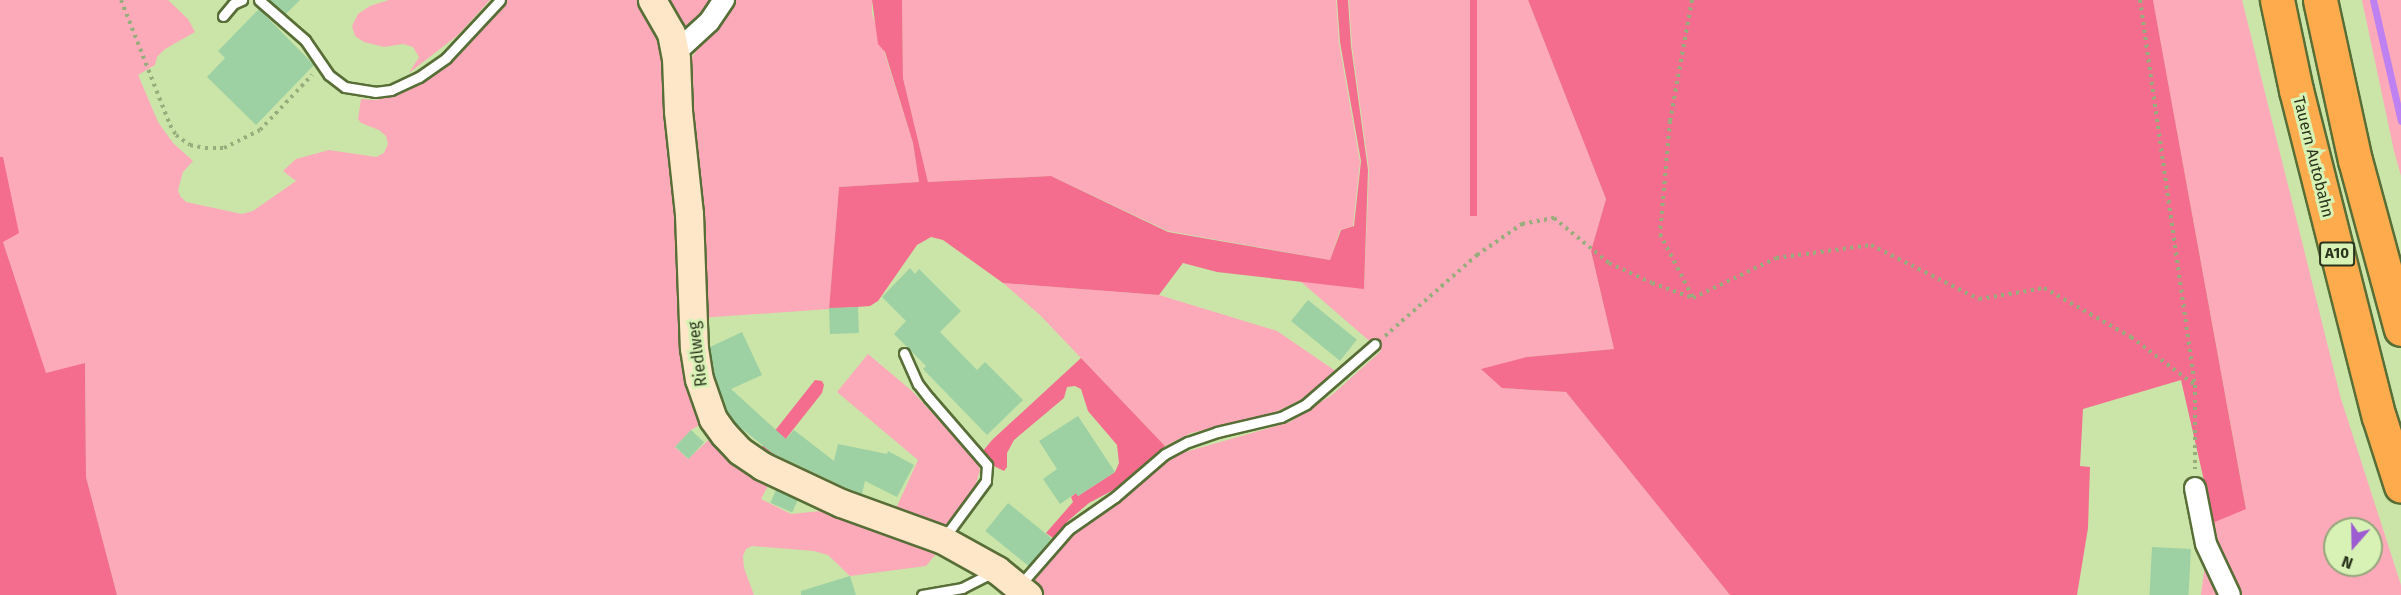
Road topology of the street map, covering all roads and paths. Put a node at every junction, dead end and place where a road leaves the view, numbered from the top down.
1 (121, 0) edge
2 (242, 0) edge
3 (259, 0) edge
4 (500, 0) edge
5 (652, 0) edge
6 (724, 0) edge
7 (1692, 0) edge
8 (2140, 0) edge
9 (2277, 0) edge
10 (2320, 0) edge
11 (223, 16) dead end
12 (675, 53) junction
13 (321, 66) junction
14 (1693, 298) junction
15 (2401, 329) edge
16 (1375, 344) joint
17 (904, 353) dead end
18 (2195, 386) junction
19 (2401, 486) edge
20 (2195, 488) joint
21 (943, 540) junction
22 (986, 577) junction
23 (1023, 591) edge
24 (922, 595) edge
25 (968, 595) edge
26 (2230, 595) edge

1 - 13 path
2 - 11 lane
3 - 13 lane
4 - 13 lane
5 - 12 street, Riedlweg
6 - 12 street
7 - 14 path
8 - 18 path
9 - 19 highway, Tauern Autobahn / A10
10 - 15 highway, A10
12 - 21 street, Riedlweg
14 - 16 path
14 - 18 path
16 - 23 lane
17 - 21 lane
18 - 20 path
20 - 26 street
21 - 22 street, Riedlweg
22 - 23 street, Riedlweg
22 - 24 lane
22 - 25 lane

